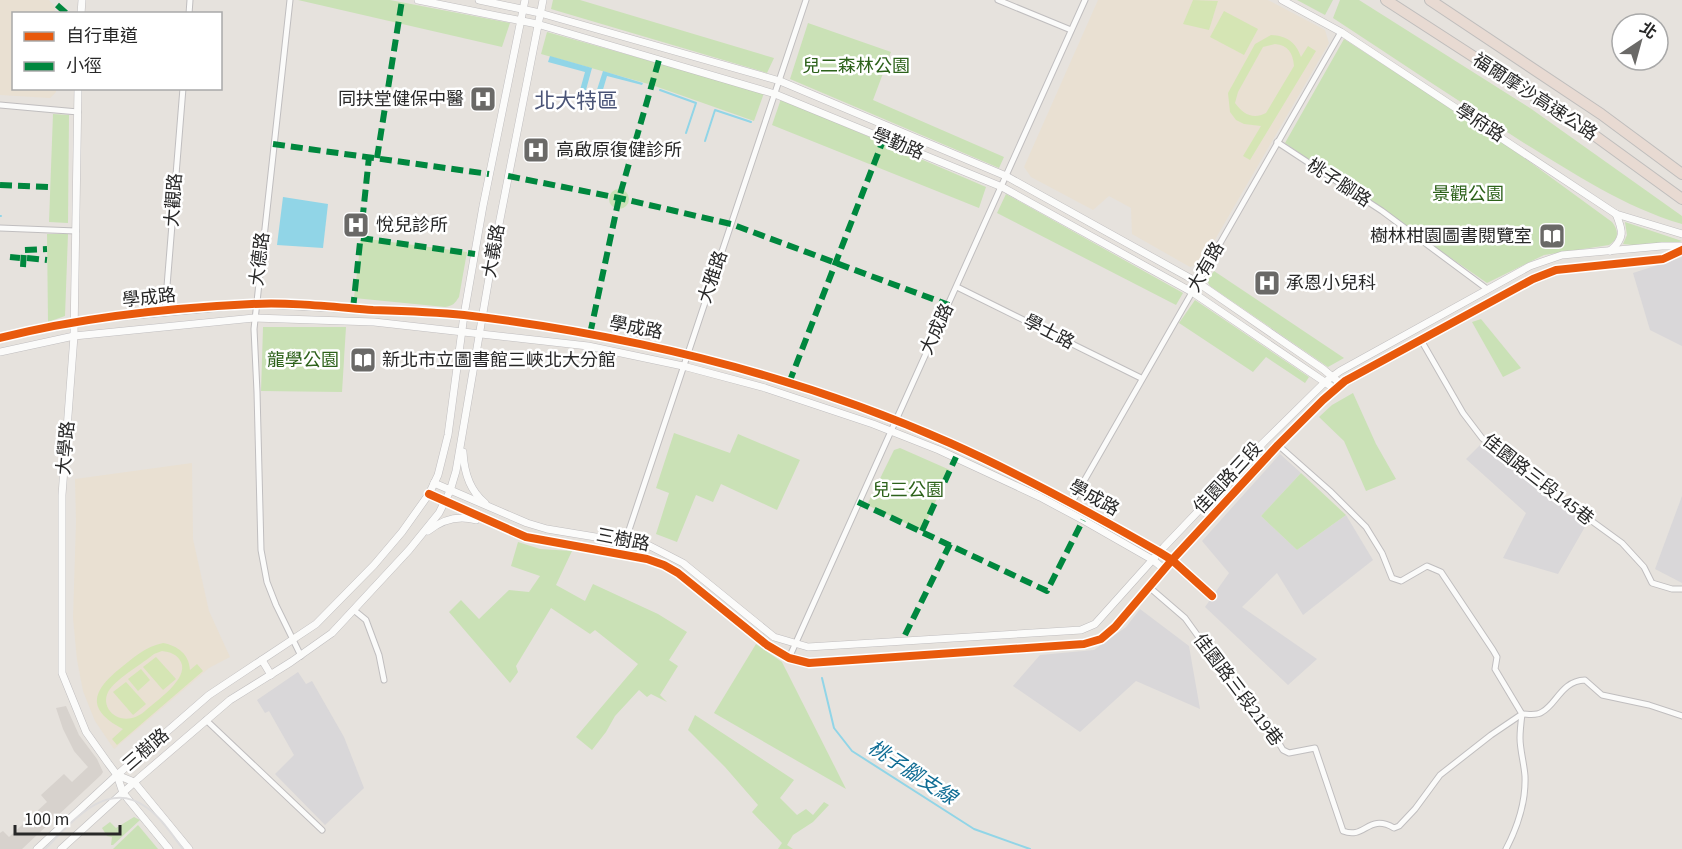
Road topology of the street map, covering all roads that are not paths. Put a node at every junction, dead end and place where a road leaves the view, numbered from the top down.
1 (290, 0) edge
2 (418, 0) edge
3 (479, 0) edge
4 (525, 0) edge
5 (543, 0) edge
6 (806, 0) edge
7 (998, 0) edge
8 (1085, 0) edge
9 (1282, 0) edge
10 (1386, 0) edge
11 (1430, 0) edge
12 (524, 9) junction
13 (540, 13) junction
14 (521, 20) junction
15 (537, 24) junction
16 (1071, 30) junction
17 (1341, 32) junction
18 (780, 81) junction
19 (78, 90) edge
20 (183, 90) edge
21 (775, 94) junction
22 (0, 105) edge
23 (78, 112) junction
24 (1277, 142) junction
25 (1682, 174) edge
26 (1006, 176) junction
27 (1002, 187) junction
28 (1682, 199) edge
29 (1616, 214) junction
30 (0, 228) edge
31 (76, 231) junction
32 (1682, 234) edge
33 (1682, 248) edge
34 (1610, 251) junction
35 (1197, 282) junction
36 (957, 286) junction
37 (1487, 289) junction
38 (1192, 292) junction
39 (255, 304) junction
40 (165, 311) junction
41 (464, 315) junction
42 (254, 318) junction
43 (482, 318) junction
44 (75, 321) junction
45 (462, 331) junction
46 (480, 333) junction
47 (74, 336) junction
48 (0, 338) edge
49 (1421, 340) junction
50 (0, 352) edge
51 (687, 354) junction
52 (683, 366) junction
53 (1332, 376) junction
54 (1141, 378) junction
55 (1325, 382) junction
56 (1338, 387) junction
57 (895, 420) junction
58 (890, 431) junction
59 (463, 436) junction
60 (1278, 445) junction
61 (434, 483) junction
62 (450, 491) junction
63 (429, 494) junction
64 (445, 502) junction
65 (1072, 502) junction
66 (495, 510) junction
67 (499, 525) junction
68 (625, 540) junction
69 (409, 550) junction
70 (1160, 552) junction
71 (621, 554) junction
72 (1153, 560) junction
73 (1172, 560) junction
74 (1164, 569) junction
75 (1149, 587) junction
76 (1682, 589) edge
77 (1212, 596) dead end
78 (355, 611) junction
79 (292, 640) junction
80 (795, 645) junction
81 (301, 656) junction
82 (789, 658) junction
83 (262, 660) junction
84 (271, 675) junction
85 (384, 680) dead end
86 (1522, 714) junction
87 (1682, 716) edge
88 (206, 720) junction
89 (117, 774) junction
90 (134, 782) junction
91 (123, 793) junction
92 (322, 830) dead end
93 (37, 849) edge
94 (61, 849) edge
95 (169, 849) edge
96 (189, 849) edge
97 (1506, 849) edge

1 - 39 street, 大德路
2 - 14 street, 學勤路
3 - 12 street, 學勤路
4 - 12 street, 大義路
5 - 13 street, 大義路
6 - 18 street, 大雅路
7 - 16 street
8 - 16 street, 大成路
9 - 17 street, 學府路
10 - 28 highway, 福爾摩沙高速公路
11 - 25 highway, 福爾摩沙高速公路
12 - 13 street, 學勤路
12 - 14 street, 大義路
13 - 15 street, 大義路
13 - 18 street, 學勤路
14 - 15 street, 學勤路
14 - 41 street, 大義路
15 - 21 street, 學勤路
15 - 43 street, 大義路
16 - 26 street, 大成路
17 - 24 street, 大有路
17 - 29 street, 學府路
18 - 21 street, 大雅路
18 - 26 street, 學勤路
19 - 23 street, 大學路
20 - 40 street, 大觀路
21 - 27 street, 學勤路
21 - 51 street, 大雅路
22 - 23 street
23 - 31 street, 大學路
24 - 35 street, 大有路
24 - 37 street, 桃子腳路
26 - 27 street, 大成路
26 - 35 street, 學勤路
27 - 36 street, 大成路
27 - 38 street, 學勤路
29 - 32 street, 學府路
29 - 34 street
30 - 31 street
31 - 44 street, 大學路
33 - 34 street, 佳園路三段
33 - 49 street, 佳園路三段
34 - 37 street, 佳園路三段
35 - 38 street, 大有路
35 - 53 street, 學勤路
36 - 54 street, 學士路
36 - 57 street, 大成路
37 - 53 street, 佳園路三段
38 - 54 street, 大有路
38 - 55 street, 學勤路
39 - 40 street, 學成路
39 - 41 street, 學成路
39 - 42 street, 大德路
40 - 44 street, 學成路
41 - 43 street, 學成路
41 - 45 street, 大義路
42 - 45 street, 學成路
42 - 47 street, 學成路
42 - 79 street, 大德路
43 - 46 street, 大義路
43 - 51 street, 學成路
44 - 47 street, 大學路
44 - 48 street, 學成路
45 - 46 street, 學成路
45 - 61 street, 大義路
46 - 52 street, 學成路
46 - 59 street, 大義路
47 - 50 street, 學成路
47 - 89 street, 大學路
49 - 56 street, 佳園路三段
49 - 76 street, 佳園路三段145巷
51 - 52 street, 大雅路
51 - 57 street, 學成路
52 - 58 street, 學成路
52 - 68 street, 大雅路
53 - 55 street, 佳園路三段
53 - 56 street, 學勤路
54 - 65 street, 大有路
55 - 56 street, 學勤路
55 - 70 street, 佳園路三段
56 - 60 street, 佳園路三段
57 - 58 street, 大成路
57 - 65 street, 學成路
58 - 72 street, 學成路
58 - 80 street, 大成路
59 - 62 street, 大義路
59 - 66 street
60 - 73 street, 佳園路三段
60 - 86 street
61 - 62 street, 佳園路三段
61 - 63 street, 大義路
62 - 64 street, 大義路
62 - 66 street, 佳園路三段
63 - 64 street, 三樹路
63 - 79 street, 三樹路
64 - 67 street, 三樹路
64 - 69 street, 三樹路
65 - 70 street, 學成路
66 - 68 street, 佳園路三段
67 - 69 street
67 - 71 street, 三樹路
68 - 71 street, 大雅路
68 - 80 street, 佳園路三段
69 - 78 street, 三樹路
70 - 72 street, 佳園路三段
70 - 73 street, 學成路
71 - 82 street, 三樹路
72 - 74 street, 學成路
72 - 80 street, 佳園路三段
73 - 74 street, 佳園路三段
73 - 77 street, 學成路
74 - 75 street, 佳園路三段
75 - 82 street, 佳園路三段
75 - 86 street, 佳園路三段219巷
78 - 81 street, 三樹路
78 - 85 street
79 - 81 street, 大德路
79 - 83 street, 三樹路
80 - 82 street, 大成路
81 - 84 street, 三樹路
83 - 84 street
83 - 89 street, 三樹路
84 - 88 street, 三樹路
86 - 87 street
86 - 97 street
88 - 90 street, 三樹路
88 - 92 street
89 - 90 street, 大學路
89 - 91 street
89 - 93 street, 三樹路
90 - 91 street, 三樹路
90 - 96 street
91 - 94 street, 三樹路
91 - 95 street

